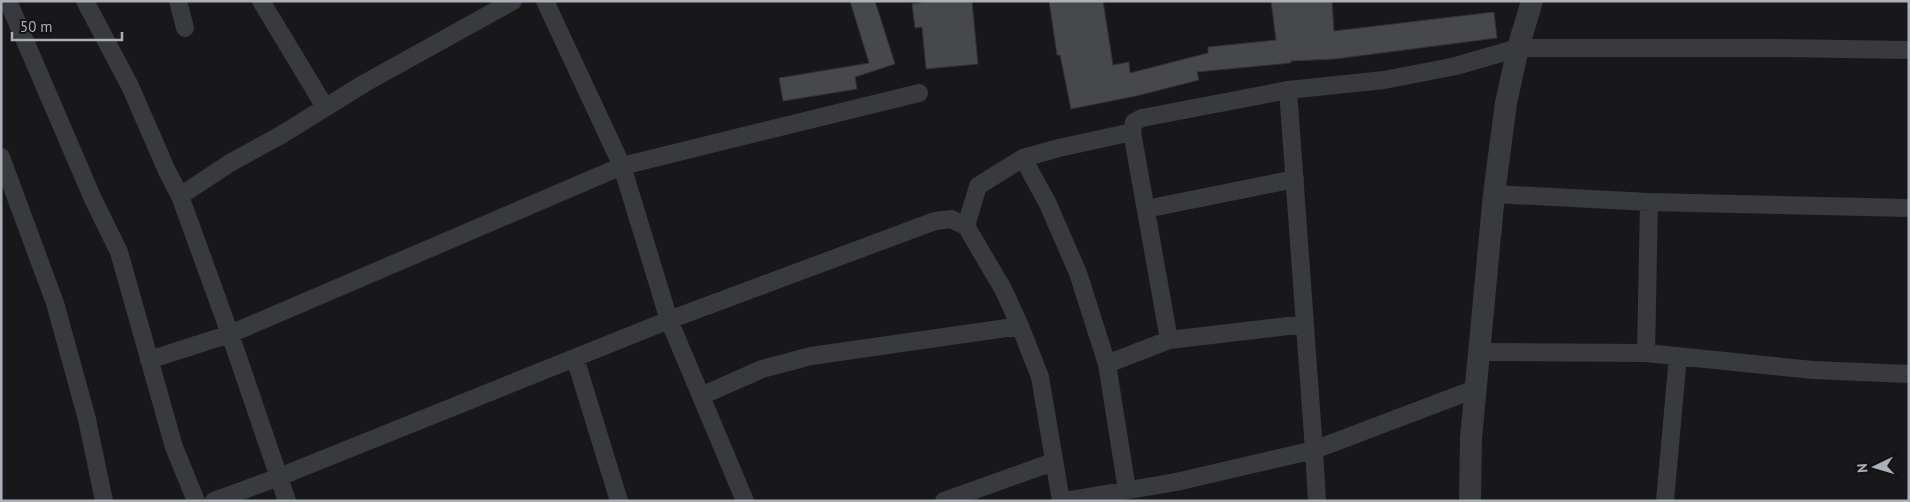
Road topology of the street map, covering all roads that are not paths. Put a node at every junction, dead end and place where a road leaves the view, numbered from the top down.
1 (8, 1) edge
2 (85, 1) edge
3 (178, 1) edge
4 (261, 1) edge
5 (513, 1) edge
6 (545, 1) edge
7 (1532, 1) edge
8 (492, 6) edge
9 (185, 28) dead end
10 (1518, 48) junction
11 (1909, 50) edge
12 (1288, 90) junction
13 (919, 93) dead end
14 (325, 108) junction
15 (1132, 132) junction
16 (1, 157) edge
17 (1023, 158) junction
18 (622, 166) junction
19 (1295, 179) junction
20 (1494, 194) junction
21 (180, 196) junction
22 (1649, 202) junction
23 (1909, 208) edge
24 (1146, 209) junction
25 (966, 226) junction
26 (669, 320) junction
27 (1305, 324) junction
28 (1020, 326) junction
29 (230, 334) junction
30 (1169, 340) junction
31 (1479, 352) junction
32 (1646, 353) junction
33 (1678, 356) junction
34 (575, 358) junction
35 (149, 360) junction
36 (1107, 364) junction
37 (1909, 374) edge
38 (1475, 389) junction
39 (701, 396) junction
40 (1314, 450) junction
41 (1053, 462) junction
42 (279, 477) junction
43 (1127, 490) junction
44 (104, 501) edge
45 (196, 501) edge
46 (214, 501) edge
47 (287, 501) edge
48 (619, 501) edge
49 (745, 501) edge
50 (944, 501) edge
51 (1062, 501) edge
52 (1317, 501) edge
53 (1470, 501) edge
54 (1665, 501) edge

1 - 35 street
2 - 21 street
3 - 9 street
4 - 14 street
5 - 8 street
6 - 18 street
7 - 10 street
8 - 14 street
10 - 11 street
10 - 12 street
10 - 20 street
12 - 15 street
12 - 19 street
13 - 18 street
14 - 21 street
15 - 17 street
15 - 24 street
16 - 44 street
17 - 25 street
17 - 36 street
18 - 26 street
18 - 29 street
19 - 24 street
19 - 27 street
20 - 22 street
20 - 31 street
21 - 29 street
22 - 23 street
22 - 32 street
24 - 30 street
25 - 26 street
25 - 28 street
26 - 34 street
26 - 39 street
27 - 30 street
27 - 40 street
28 - 39 street
28 - 41 street
29 - 35 street
29 - 42 street
30 - 36 street
31 - 32 street
31 - 38 street
32 - 33 street
33 - 37 street
33 - 54 street
34 - 42 street
34 - 48 street
35 - 45 street
36 - 43 street
38 - 40 street
38 - 53 street
39 - 49 street
40 - 43 street
40 - 52 street
41 - 50 street
41 - 51 street
42 - 46 street
42 - 47 street
43 - 51 street

